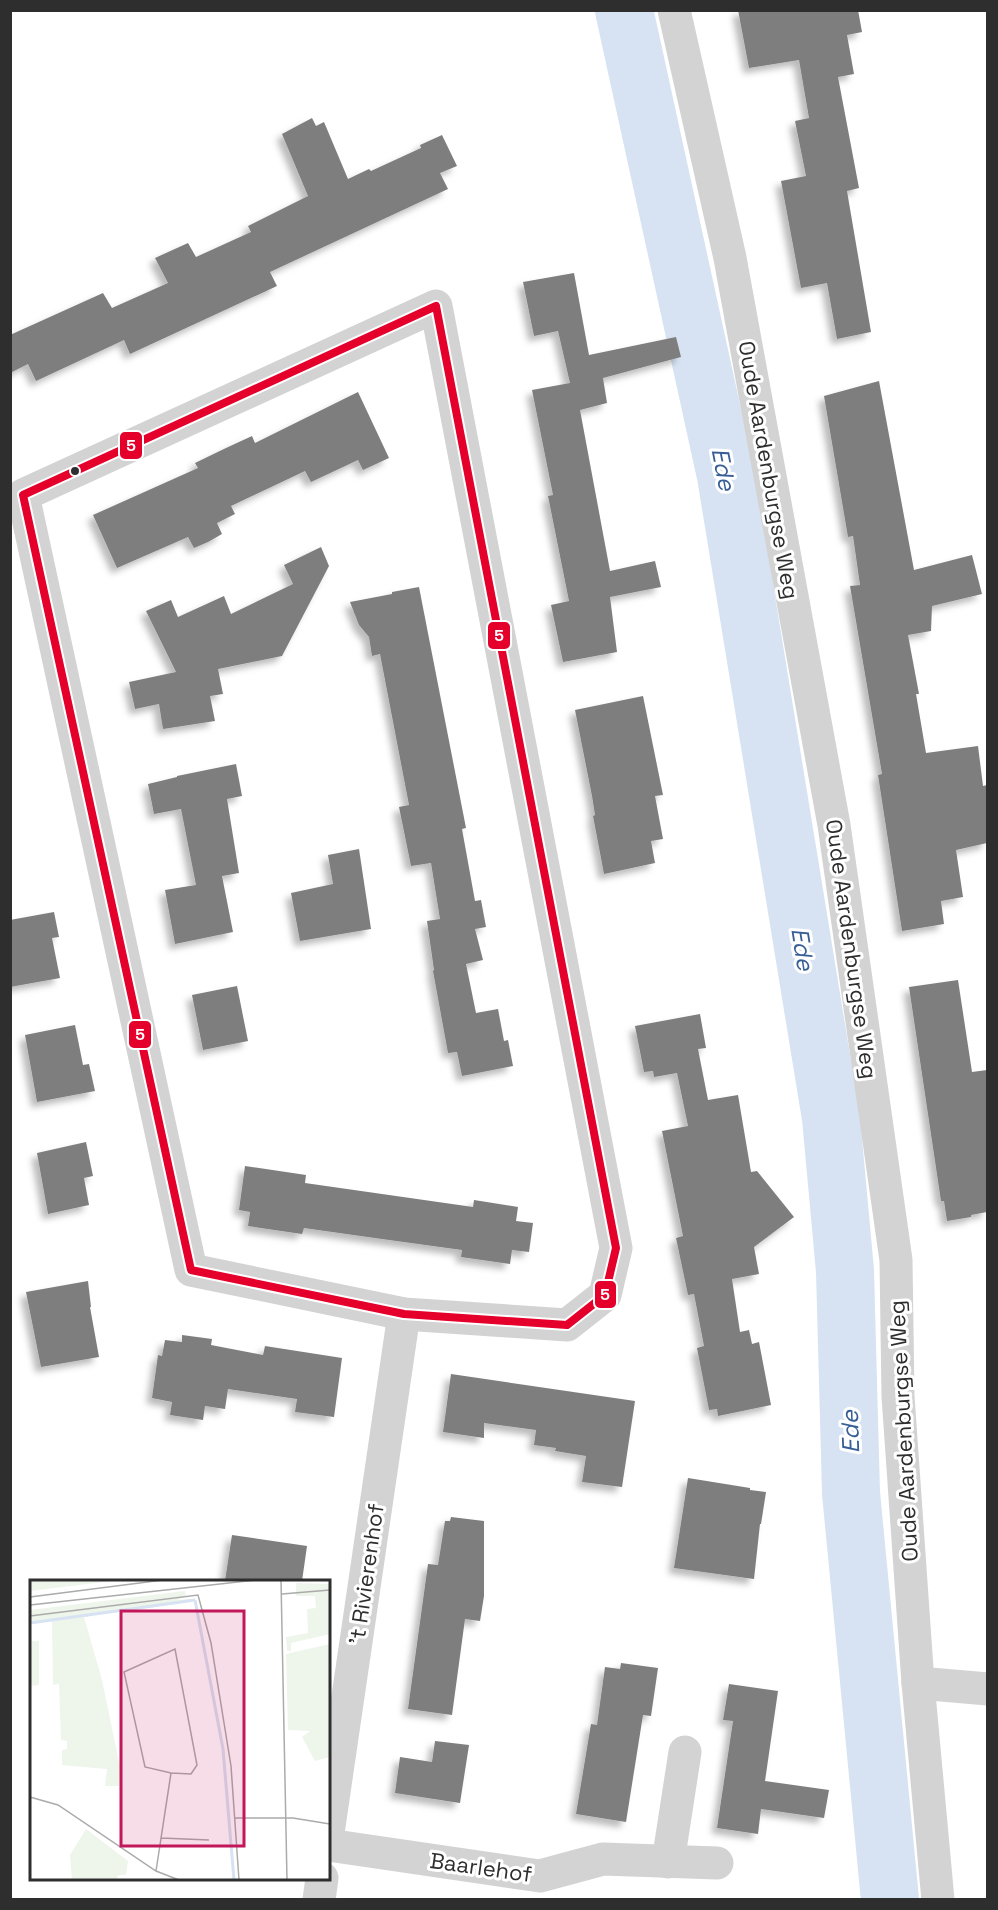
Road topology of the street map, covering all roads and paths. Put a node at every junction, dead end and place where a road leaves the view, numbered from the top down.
1 (674, 10) edge
2 (404, 1314) junction
3 (918, 1683) junction
4 (987, 1689) edge
5 (685, 1752) dead end
6 (330, 1819) edge
7 (330, 1845) edge
8 (668, 1862) junction
9 (717, 1863) dead end
10 (322, 1880) edge
11 (319, 1899) edge
12 (938, 1899) edge

1 - 3 street, Oude Aardenburgse Weg
2 - 2 street
2 - 6 street, 't Rivierenhof
3 - 4 street
3 - 12 street, Oude Aardenburgse Weg
5 - 8 street
7 - 8 street, Baarlehof
8 - 9 street, Baarlehof
10 - 11 street

